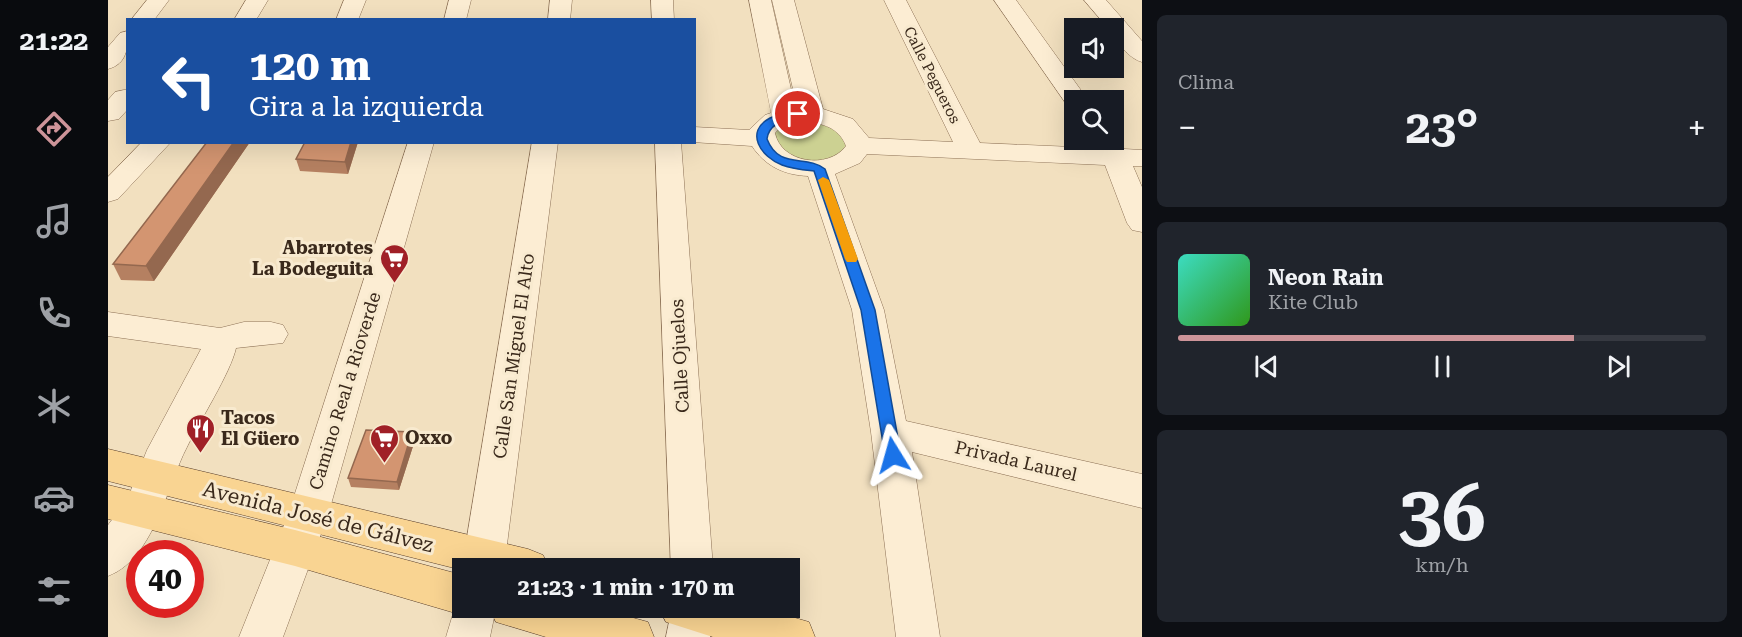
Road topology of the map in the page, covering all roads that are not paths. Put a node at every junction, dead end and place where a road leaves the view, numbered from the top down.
1 (158, 0) edge
2 (257, 0) edge
3 (355, 0) edge
4 (460, 0) edge
5 (561, 0) edge
6 (662, 0) edge
7 (760, 0) edge
8 (783, 0) edge
9 (895, 0) edge
10 (1005, 0) edge
11 (1095, 0) edge
12 (144, 18) edge
13 (246, 18) edge
14 (348, 18) edge
15 (455, 18) edge
16 (559, 18) edge
17 (663, 18) edge
18 (126, 40) edge
19 (1142, 55) edge
20 (108, 62) edge
21 (1069, 90) edge
22 (812, 114) junction
23 (784, 116) junction
24 (696, 135) edge
25 (761, 139) junction
26 (156, 144) edge
27 (420, 144) edge
28 (545, 144) edge
29 (668, 144) edge
30 (859, 146) junction
31 (970, 150) junction
32 (1120, 151) edge
33 (819, 169) junction
34 (108, 193) edge
35 (1141, 217) edge
36 (108, 324) edge
37 (271, 334) dead end
38 (220, 340) junction
39 (890, 432) junction
40 (108, 465) edge
41 (1142, 490) edge
42 (136, 496) edge
43 (302, 532) junction
44 (108, 557) edge
45 (455, 558) edge
46 (485, 558) edge
47 (691, 558) edge
48 (452, 591) edge
49 (472, 618) edge
50 (553, 618) edge
51 (699, 618) edge
52 (261, 637) edge
53 (468, 637) edge
54 (632, 637) edge
55 (793, 637) edge
56 (918, 637) edge

1 - 12 street
2 - 13 street
3 - 14 street
4 - 15 street
5 - 16 street
6 - 17 street
7 - 23 street
8 - 22 street
9 - 31 street, Calle Pegueros
10 - 21 street
11 - 19 street
18 - 20 street
22 - 23 street
22 - 30 street
23 - 25 street
24 - 25 street
25 - 33 street
26 - 34 street
27 - 43 street, Camino Real a Rioverde
28 - 46 street, Calle San Miguel El Alto
29 - 47 street, Calle Ojuelos
30 - 31 street
30 - 33 street
31 - 32 street
32 - 35 street
33 - 39 street
36 - 38 street
37 - 38 street
38 - 42 street
39 - 41 street, Privada Laurel
39 - 56 street
40 - 42 main road, Avenida José de Gálvez
42 - 43 main road, Avenida José de Gálvez
42 - 44 street
43 - 45 main road, Avenida José de Gálvez
43 - 48 main road, Avenida José de Gálvez
43 - 52 street, Camino Real a Rioverde
49 - 53 street
50 - 54 main road
51 - 55 main road

